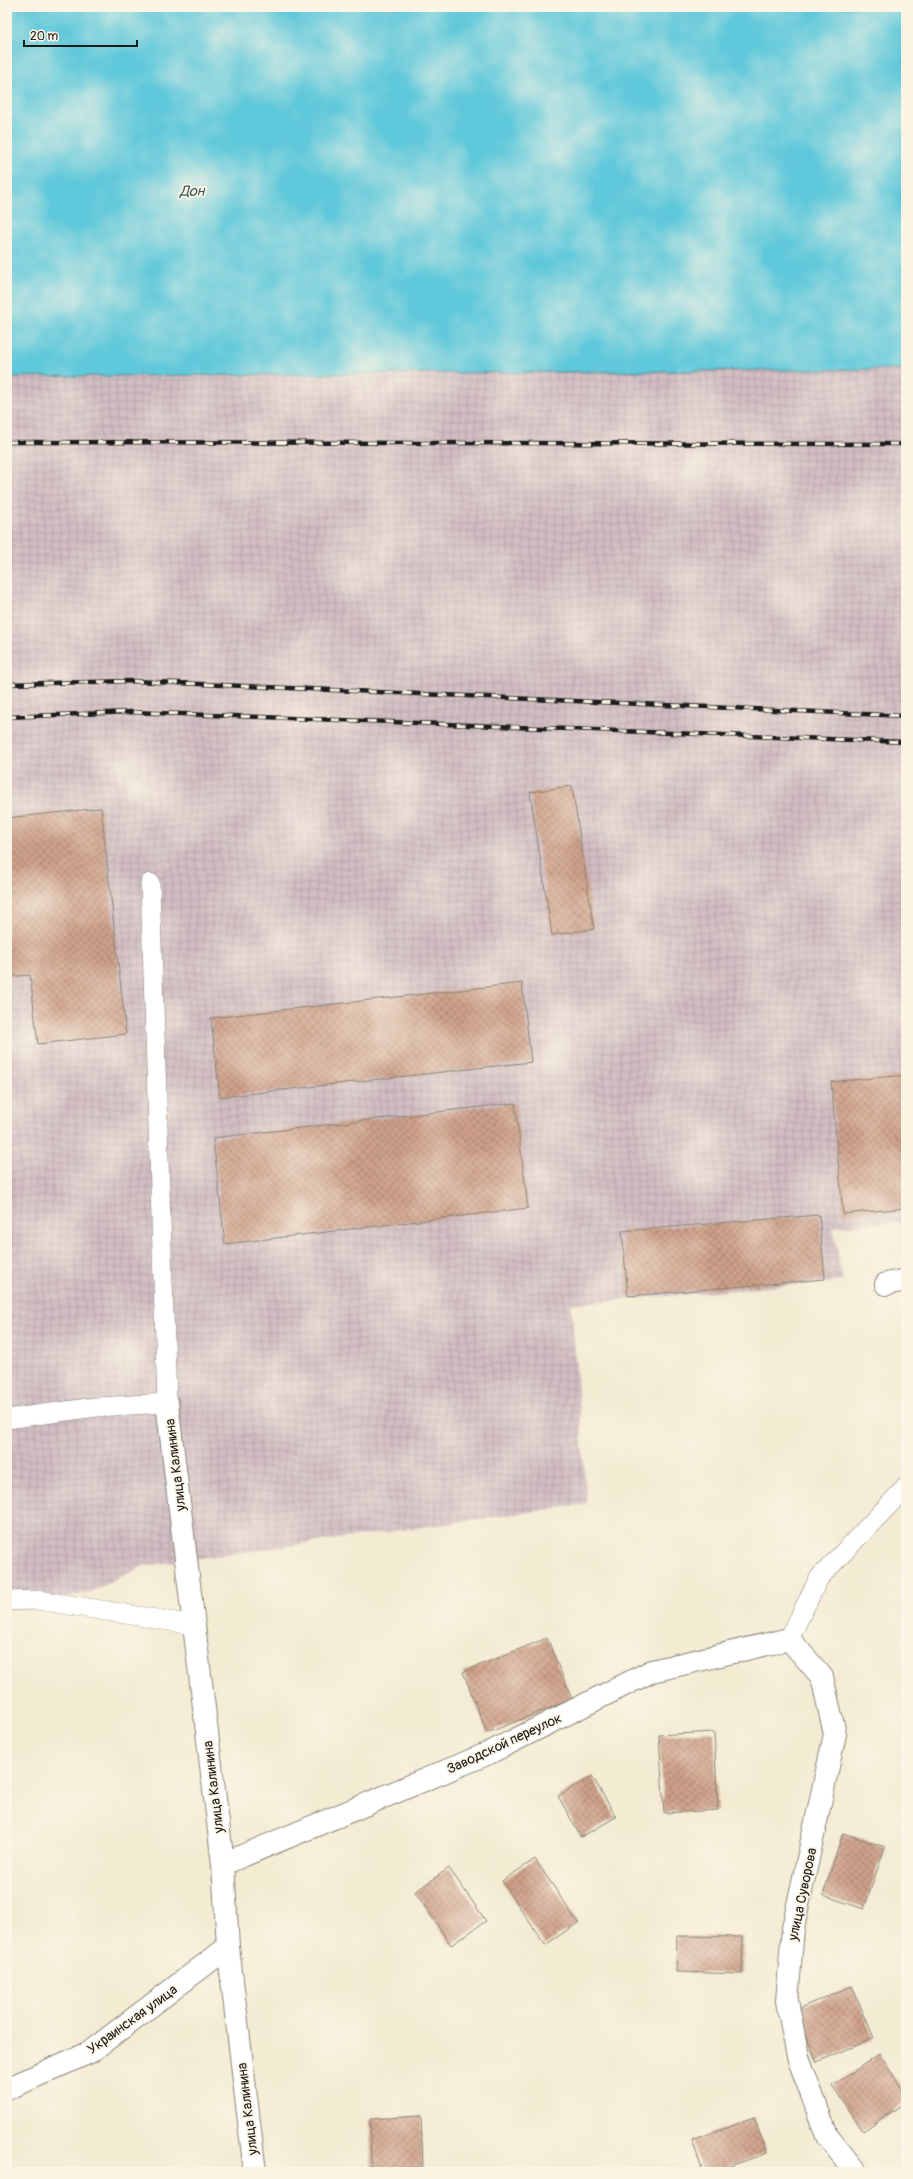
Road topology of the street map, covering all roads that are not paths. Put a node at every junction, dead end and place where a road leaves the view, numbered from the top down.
1 (150, 883) dead end
2 (167, 1402) junction
3 (7, 1419) edge
4 (906, 1487) edge
5 (7, 1601) edge
6 (194, 1625) junction
7 (789, 1639) junction
8 (223, 1864) junction
9 (228, 1947) junction
10 (7, 2089) edge
11 (254, 2172) edge
12 (856, 2172) edge

1 - 2 lane
2 - 3 lane
2 - 6 street, улица Калинина
4 - 7 lane
5 - 6 lane
6 - 8 street, улица Калинина
7 - 8 street, Заводской переулок
7 - 12 street, улица Суворова
8 - 9 street, улица Калинина
9 - 10 street, Украинская улица
9 - 11 street, улица Калинина

